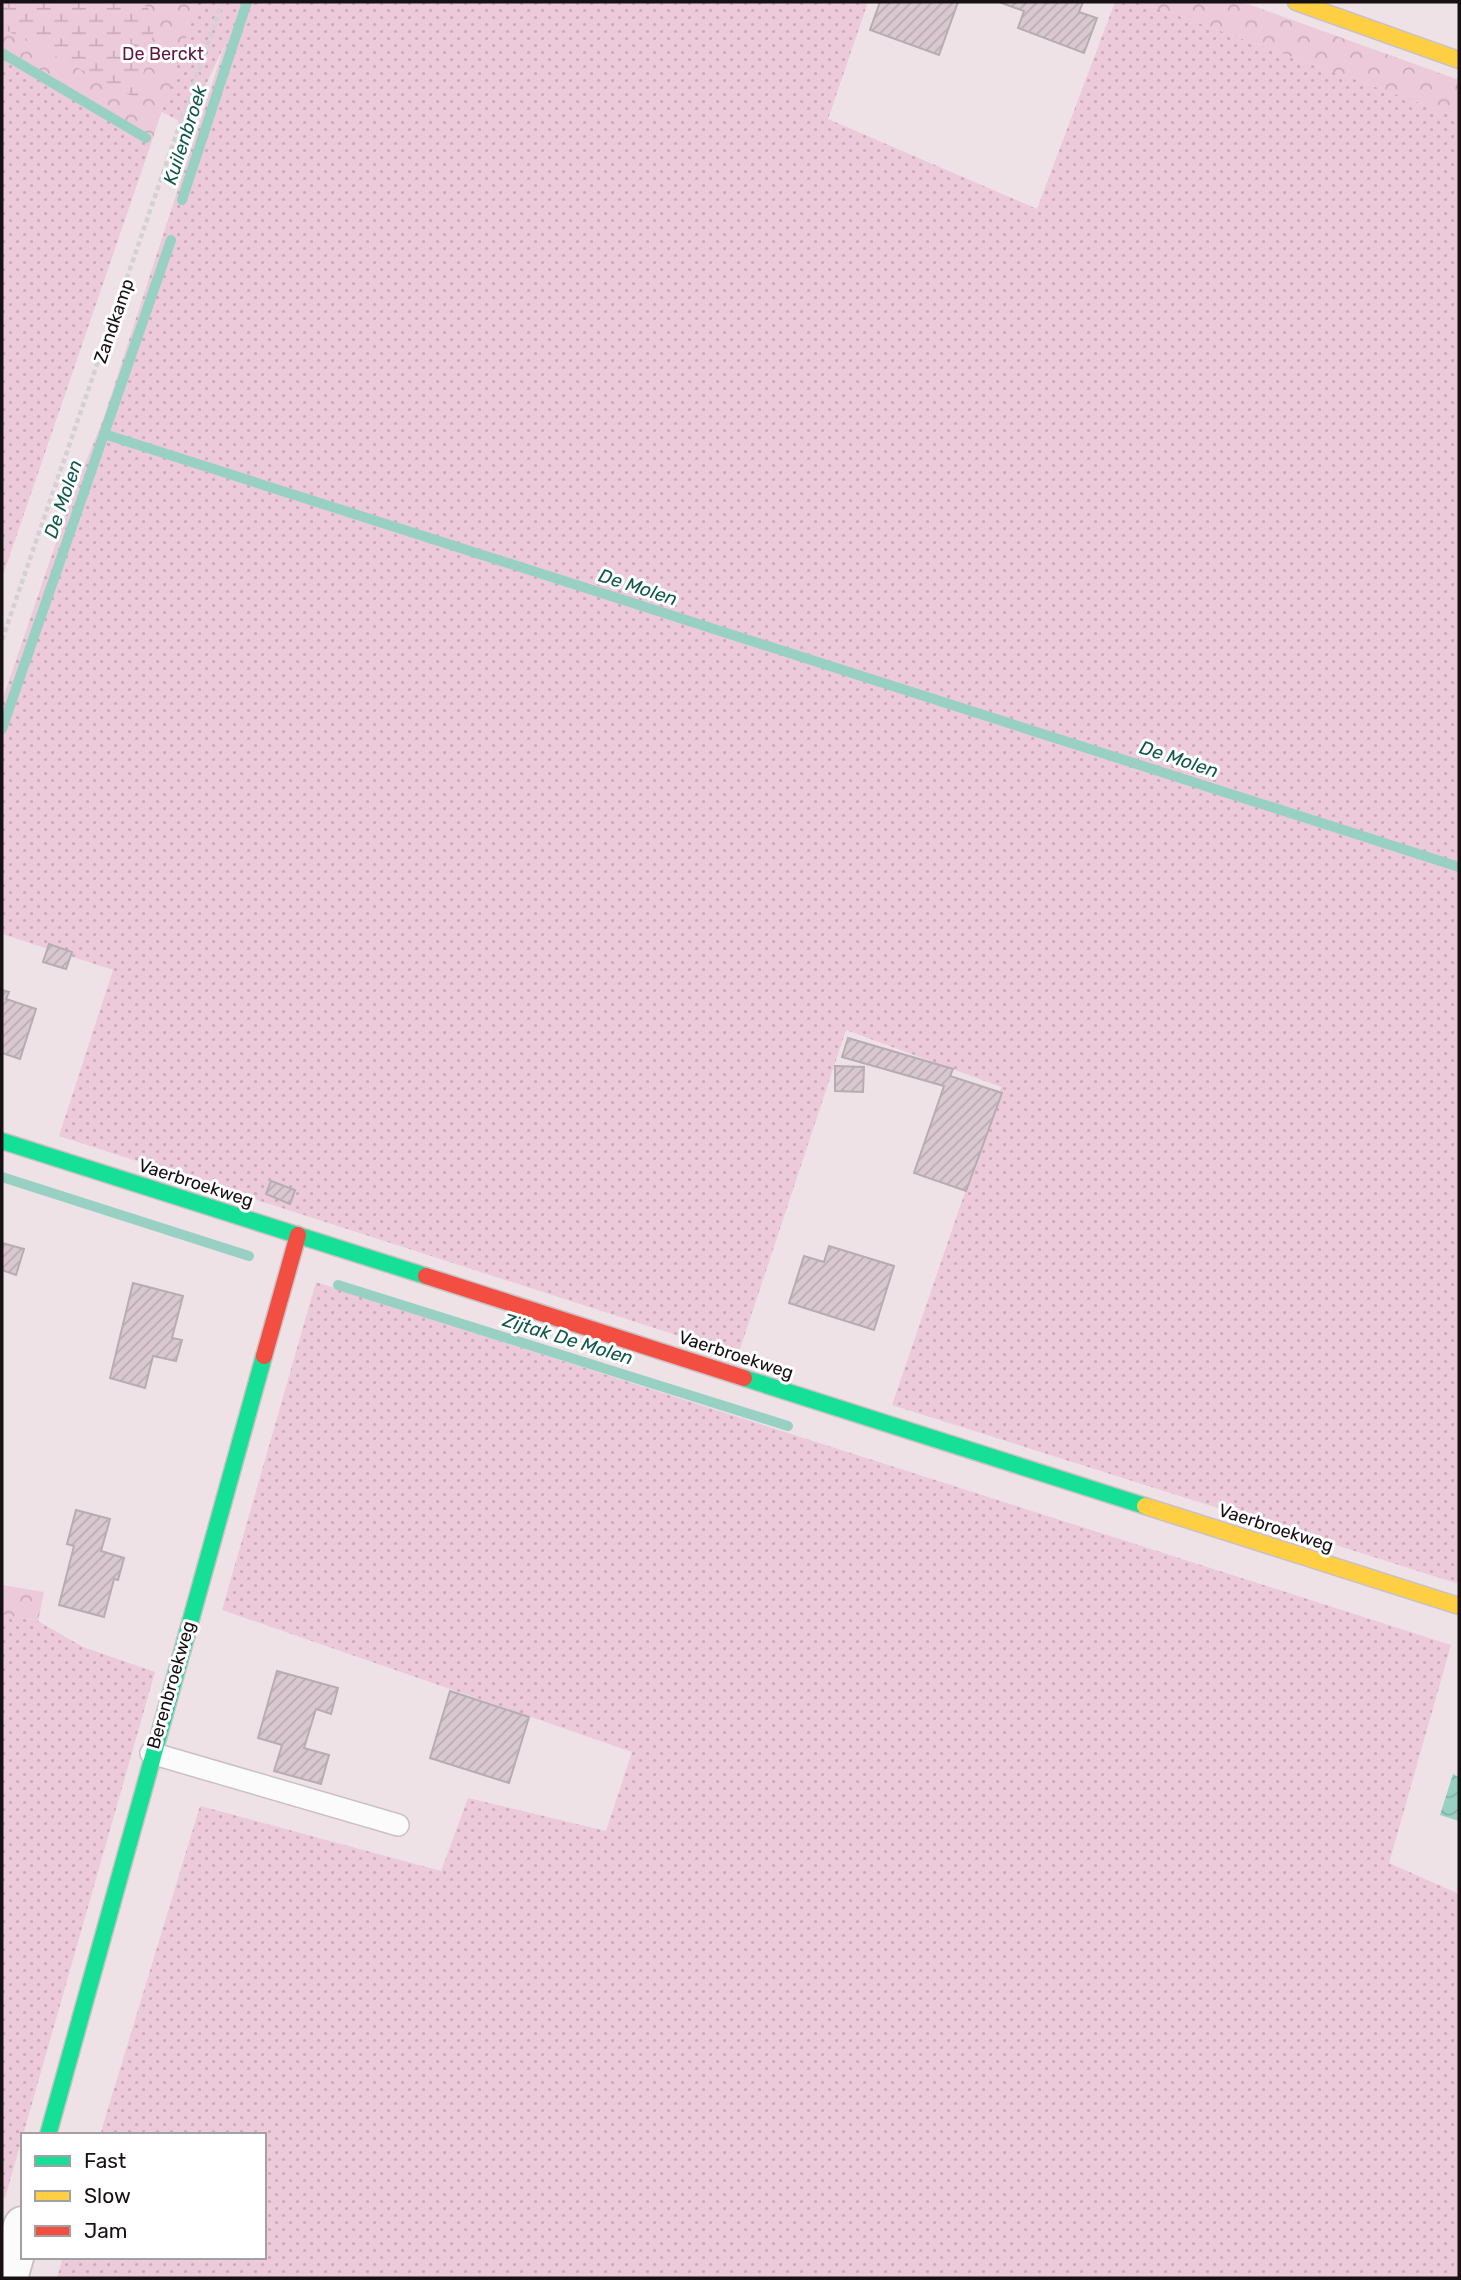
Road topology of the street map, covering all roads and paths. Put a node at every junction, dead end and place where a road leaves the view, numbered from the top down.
1 (222, 2) edge
2 (1296, 2) edge
3 (1459, 60) edge
4 (2, 640) edge
5 (2, 1141) edge
6 (298, 1235) junction
7 (1459, 1606) edge
8 (151, 1753) junction
9 (398, 1825) dead end
10 (49, 2133) edge

1 - 4 path, Zandkamp
2 - 3 street
5 - 6 street, Vaerbroekweg
6 - 7 street, Vaerbroekweg
6 - 8 street, Berenbroekweg
8 - 9 lane
8 - 10 street, Berenbroekweg

